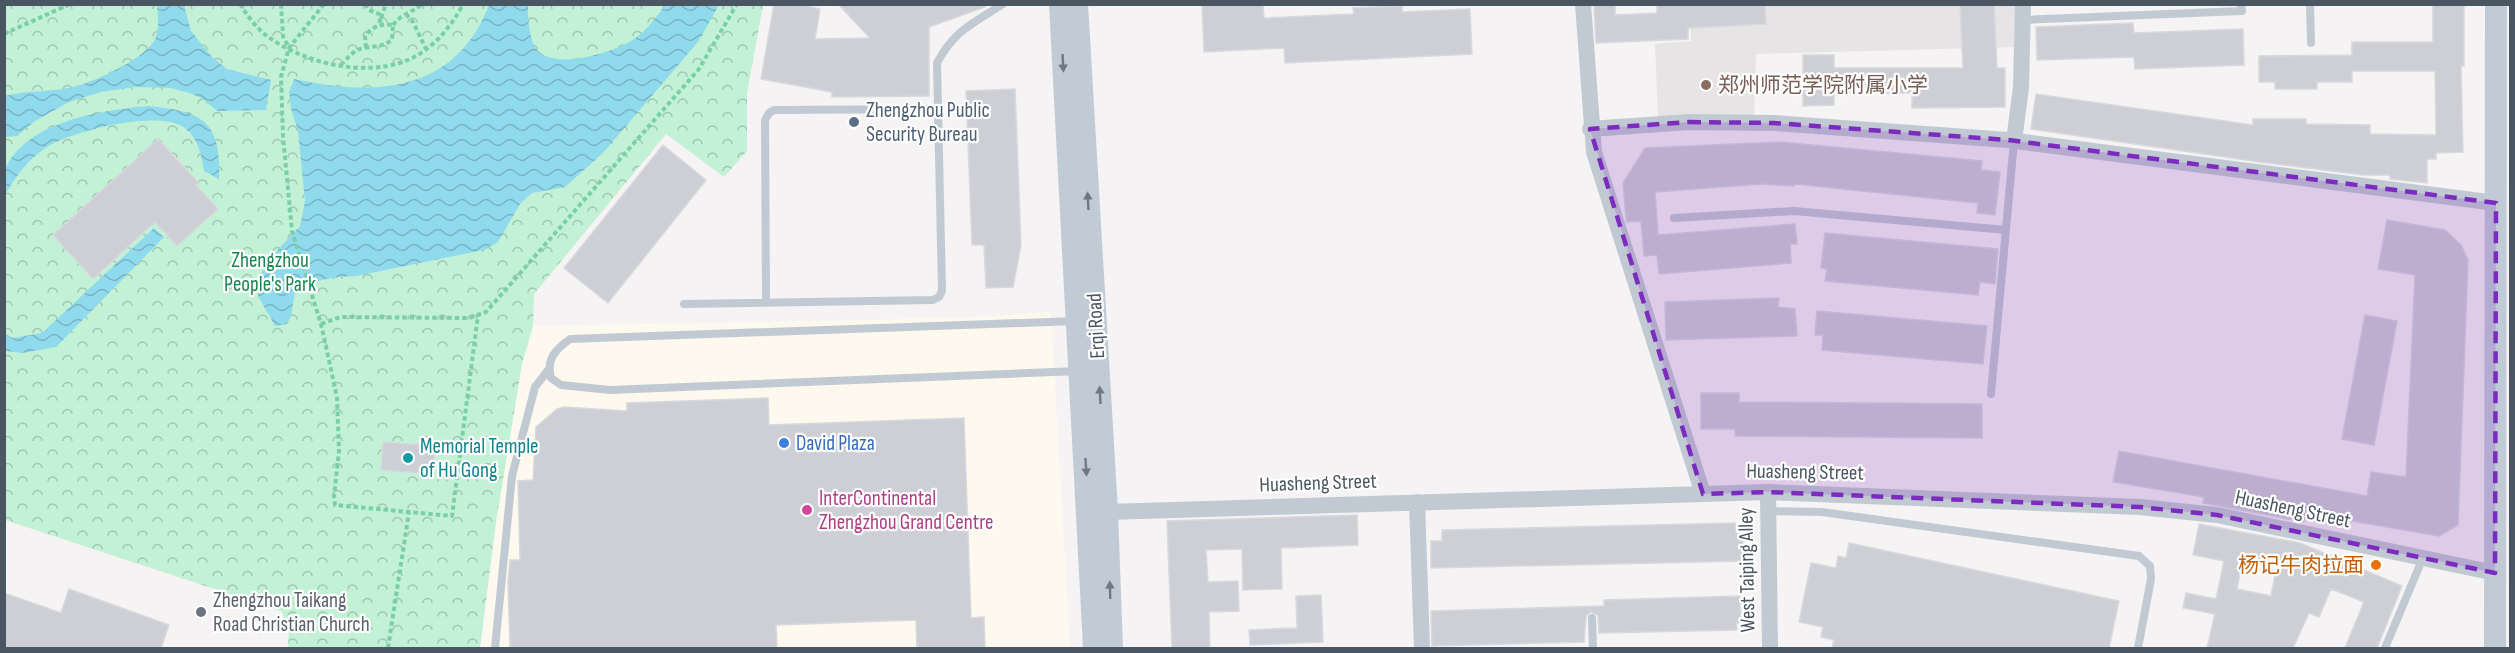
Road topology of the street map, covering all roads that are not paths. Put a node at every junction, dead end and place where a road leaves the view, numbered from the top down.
1 (1003, 4) edge
2 (1060, 4) edge
3 (1077, 4) edge
4 (1583, 4) edge
5 (2241, 4) edge
6 (2310, 4) edge
7 (2496, 4) edge
8 (2023, 12) edge
9 (2311, 43) dead end
10 (938, 110) junction
11 (1590, 129) junction
12 (2014, 141) junction
13 (2496, 203) junction
14 (1674, 218) dead end
15 (2006, 230) junction
16 (765, 302) junction
17 (684, 304) dead end
18 (1077, 321) junction
19 (549, 369) junction
20 (1080, 371) junction
21 (1991, 394) dead end
22 (1768, 492) junction
23 (1703, 494) junction
24 (1417, 502) junction
25 (1768, 511) junction
26 (1107, 512) junction
27 (2422, 560) junction
28 (2495, 573) junction
29 (1592, 618) dead end
30 (495, 648) edge
31 (1094, 648) edge
32 (1112, 648) edge
33 (1422, 648) edge
34 (1593, 648) edge
35 (1770, 648) edge
36 (2138, 648) edge
37 (2385, 648) edge
38 (2495, 648) edge

1 - 10 lane
2 -> 18 main road, Erqi Road
26 -> 3 main road, Erqi Road
4 - 11 street
5 - 8 lane
6 - 9 lane
7 - 13 main road
8 - 12 street
10 - 16 lane
10 - 16 lane
11 - 12 street
11 - 23 street
12 - 13 street
12 - 15 lane
13 - 28 main road
14 - 15 lane
15 - 21 lane
16 - 17 lane
18 - 19 lane
18 - 20 main road, Erqi Road
19 - 20 lane
19 - 30 lane
20 -> 31 main road, Erqi Road
22 - 23 street, Huasheng Street
22 - 25 street, West Taiping Alley
22 - 27 street, Huasheng Street
23 - 24 street, Huasheng Street
24 - 26 street, Huasheng Street
24 - 33 street
25 - 35 street, West Taiping Alley
25 - 36 lane
32 -> 26 main road, Erqi Road
27 - 28 street, Huasheng Street
27 - 37 lane
28 - 38 main road
29 - 34 lane

